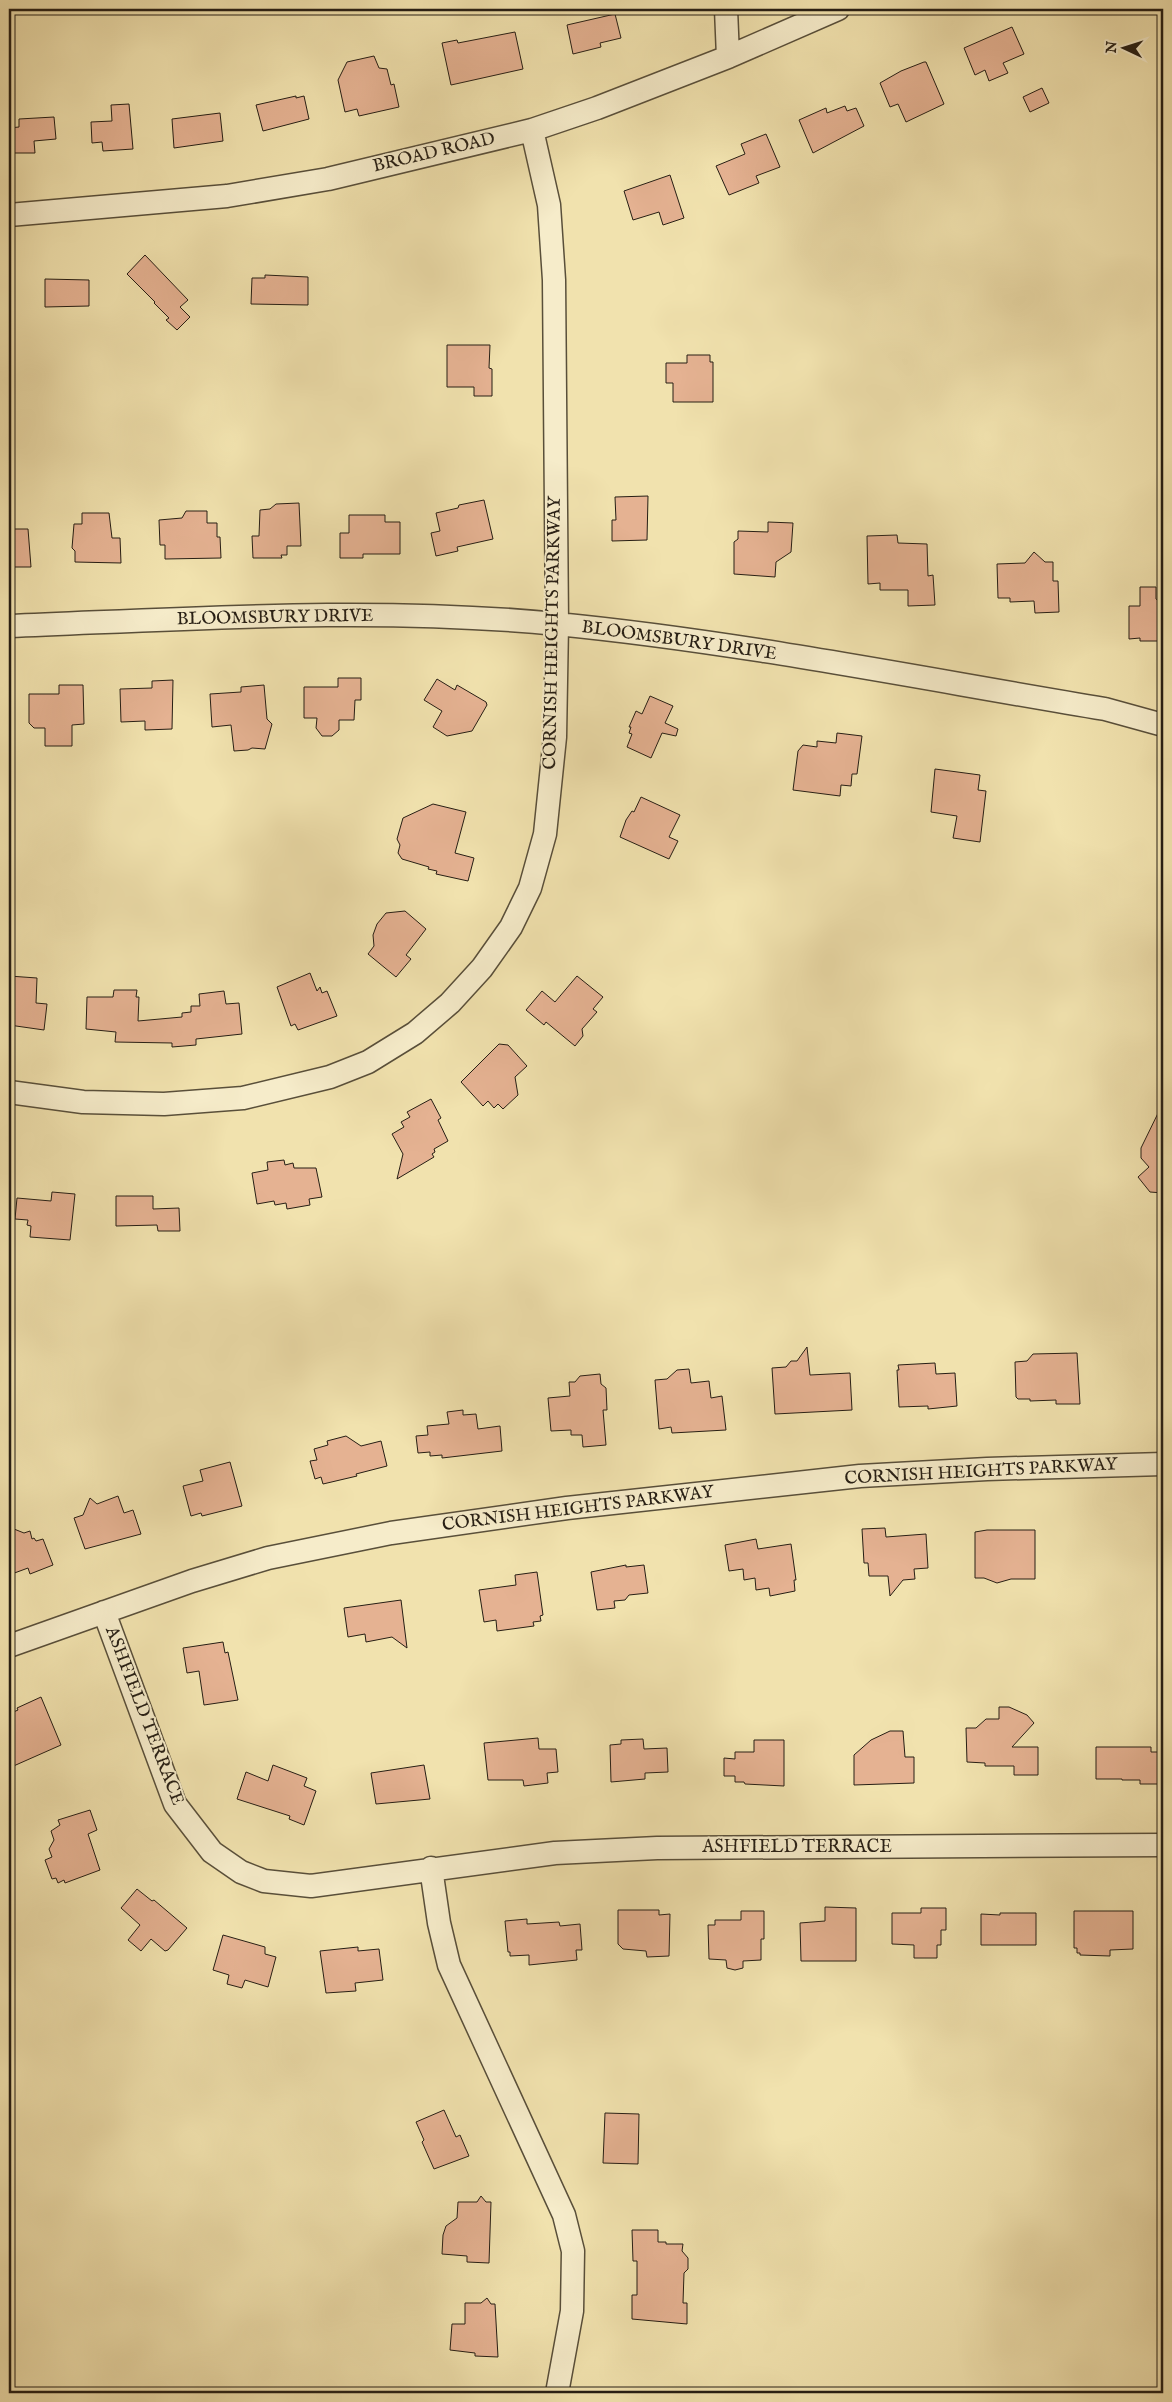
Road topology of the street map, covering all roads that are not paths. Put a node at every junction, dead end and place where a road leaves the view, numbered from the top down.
1 (726, 9) edge
2 (838, 9) edge
3 (728, 57) junction
4 (532, 130) junction
5 (9, 214) edge
6 (557, 624) junction
7 (9, 626) edge
8 (1163, 726) edge
9 (9, 1092) edge
10 (1163, 1464) edge
11 (104, 1612) junction
12 (9, 1646) edge
13 (1163, 1845) edge
14 (431, 1868) junction
15 (557, 2393) edge

1 - 3 street
2 - 3 street, BROAD ROAD
3 - 4 street, BROAD ROAD
4 - 5 street, BROAD ROAD
4 - 6 street, CORNISH HEIGHTS PARKWAY
6 - 7 street, BLOOMSBURY DRIVE
6 - 8 street, BLOOMSBURY DRIVE
6 - 9 street, CORNISH HEIGHTS PARKWAY
10 - 11 street, CORNISH HEIGHTS PARKWAY
11 - 12 street, CORNISH HEIGHTS PARKWAY
11 - 14 street, ASHFIELD TERRACE
13 - 14 street, ASHFIELD TERRACE
14 - 15 street

